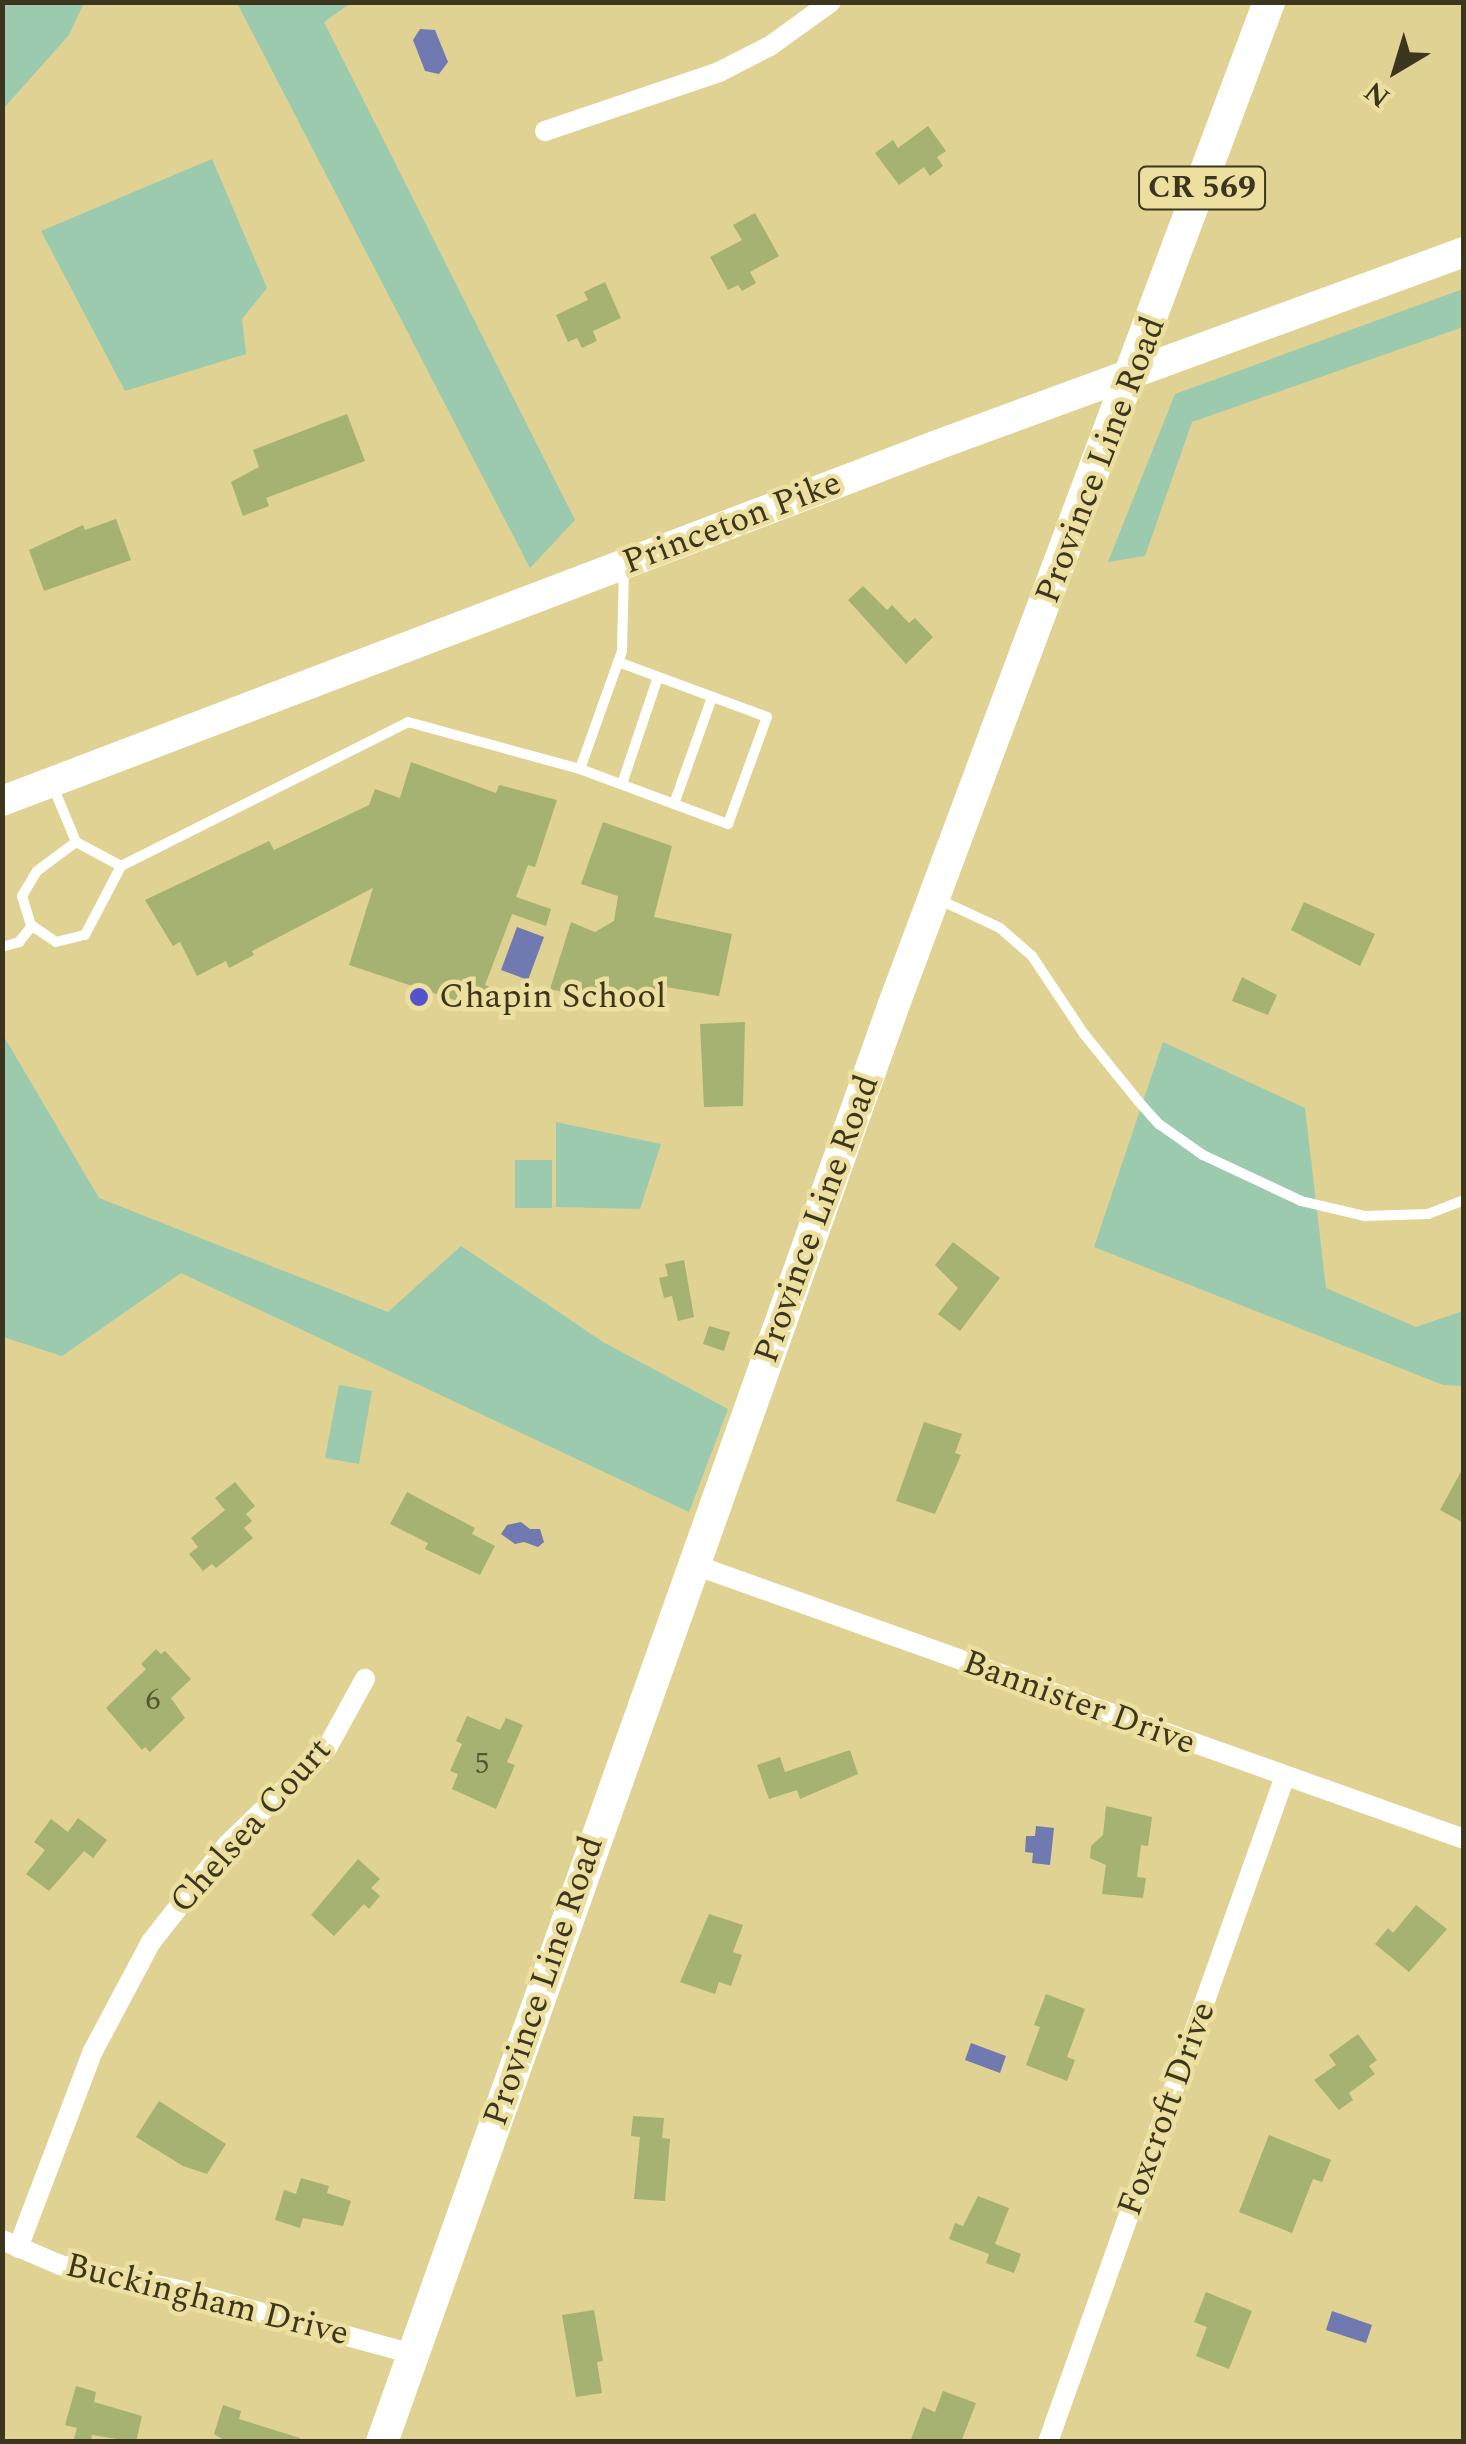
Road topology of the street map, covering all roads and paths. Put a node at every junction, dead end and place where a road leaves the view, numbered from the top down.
1 (831, 2) edge
2 (1269, 2) edge
3 (545, 130) dead end
4 (1464, 252) edge
5 (1134, 373) junction
6 (624, 564) junction
7 (618, 662) junction
8 (658, 677) junction
9 (712, 696) junction
10 (580, 769) junction
11 (51, 783) junction
12 (622, 784) junction
13 (2, 801) edge
14 (674, 804) junction
15 (76, 842) junction
16 (120, 866) junction
17 (934, 899) junction
18 (32, 926) junction
19 (2, 947) edge
20 (1464, 1200) edge
21 (694, 1565) junction
22 (366, 1679) dead end
23 (1285, 1776) junction
24 (1464, 1839) edge
25 (10, 2244) edge
26 (413, 2354) junction
27 (382, 2442) edge
28 (1048, 2442) edge

1 - 3 street
2 - 5 main road, Province Line Road / CR 569
4 - 5 main road, Princeton Pike
5 - 6 main road, Princeton Pike
5 - 17 main road, Province Line Road
6 - 7 lane
6 - 11 main road, Princeton Pike
7 - 8 lane
7 - 10 lane
8 - 9 lane
8 - 12 lane
9 - 14 lane
9 - 14 lane
10 - 12 lane
10 - 16 lane
11 - 13 main road, Princeton Pike
11 - 15 lane
12 - 14 lane
15 - 16 lane
15 - 18 lane
16 - 18 lane
17 - 20 lane
17 - 21 main road, Province Line Road
18 - 19 lane
21 - 23 street, Bannister Drive
21 - 26 main road, Province Line Road
22 - 25 street, Chelsea Court
23 - 24 street, Bannister Drive
23 - 28 street, Foxcroft Drive
25 - 26 street, Buckingham Drive
26 - 27 main road, Province Line Road

